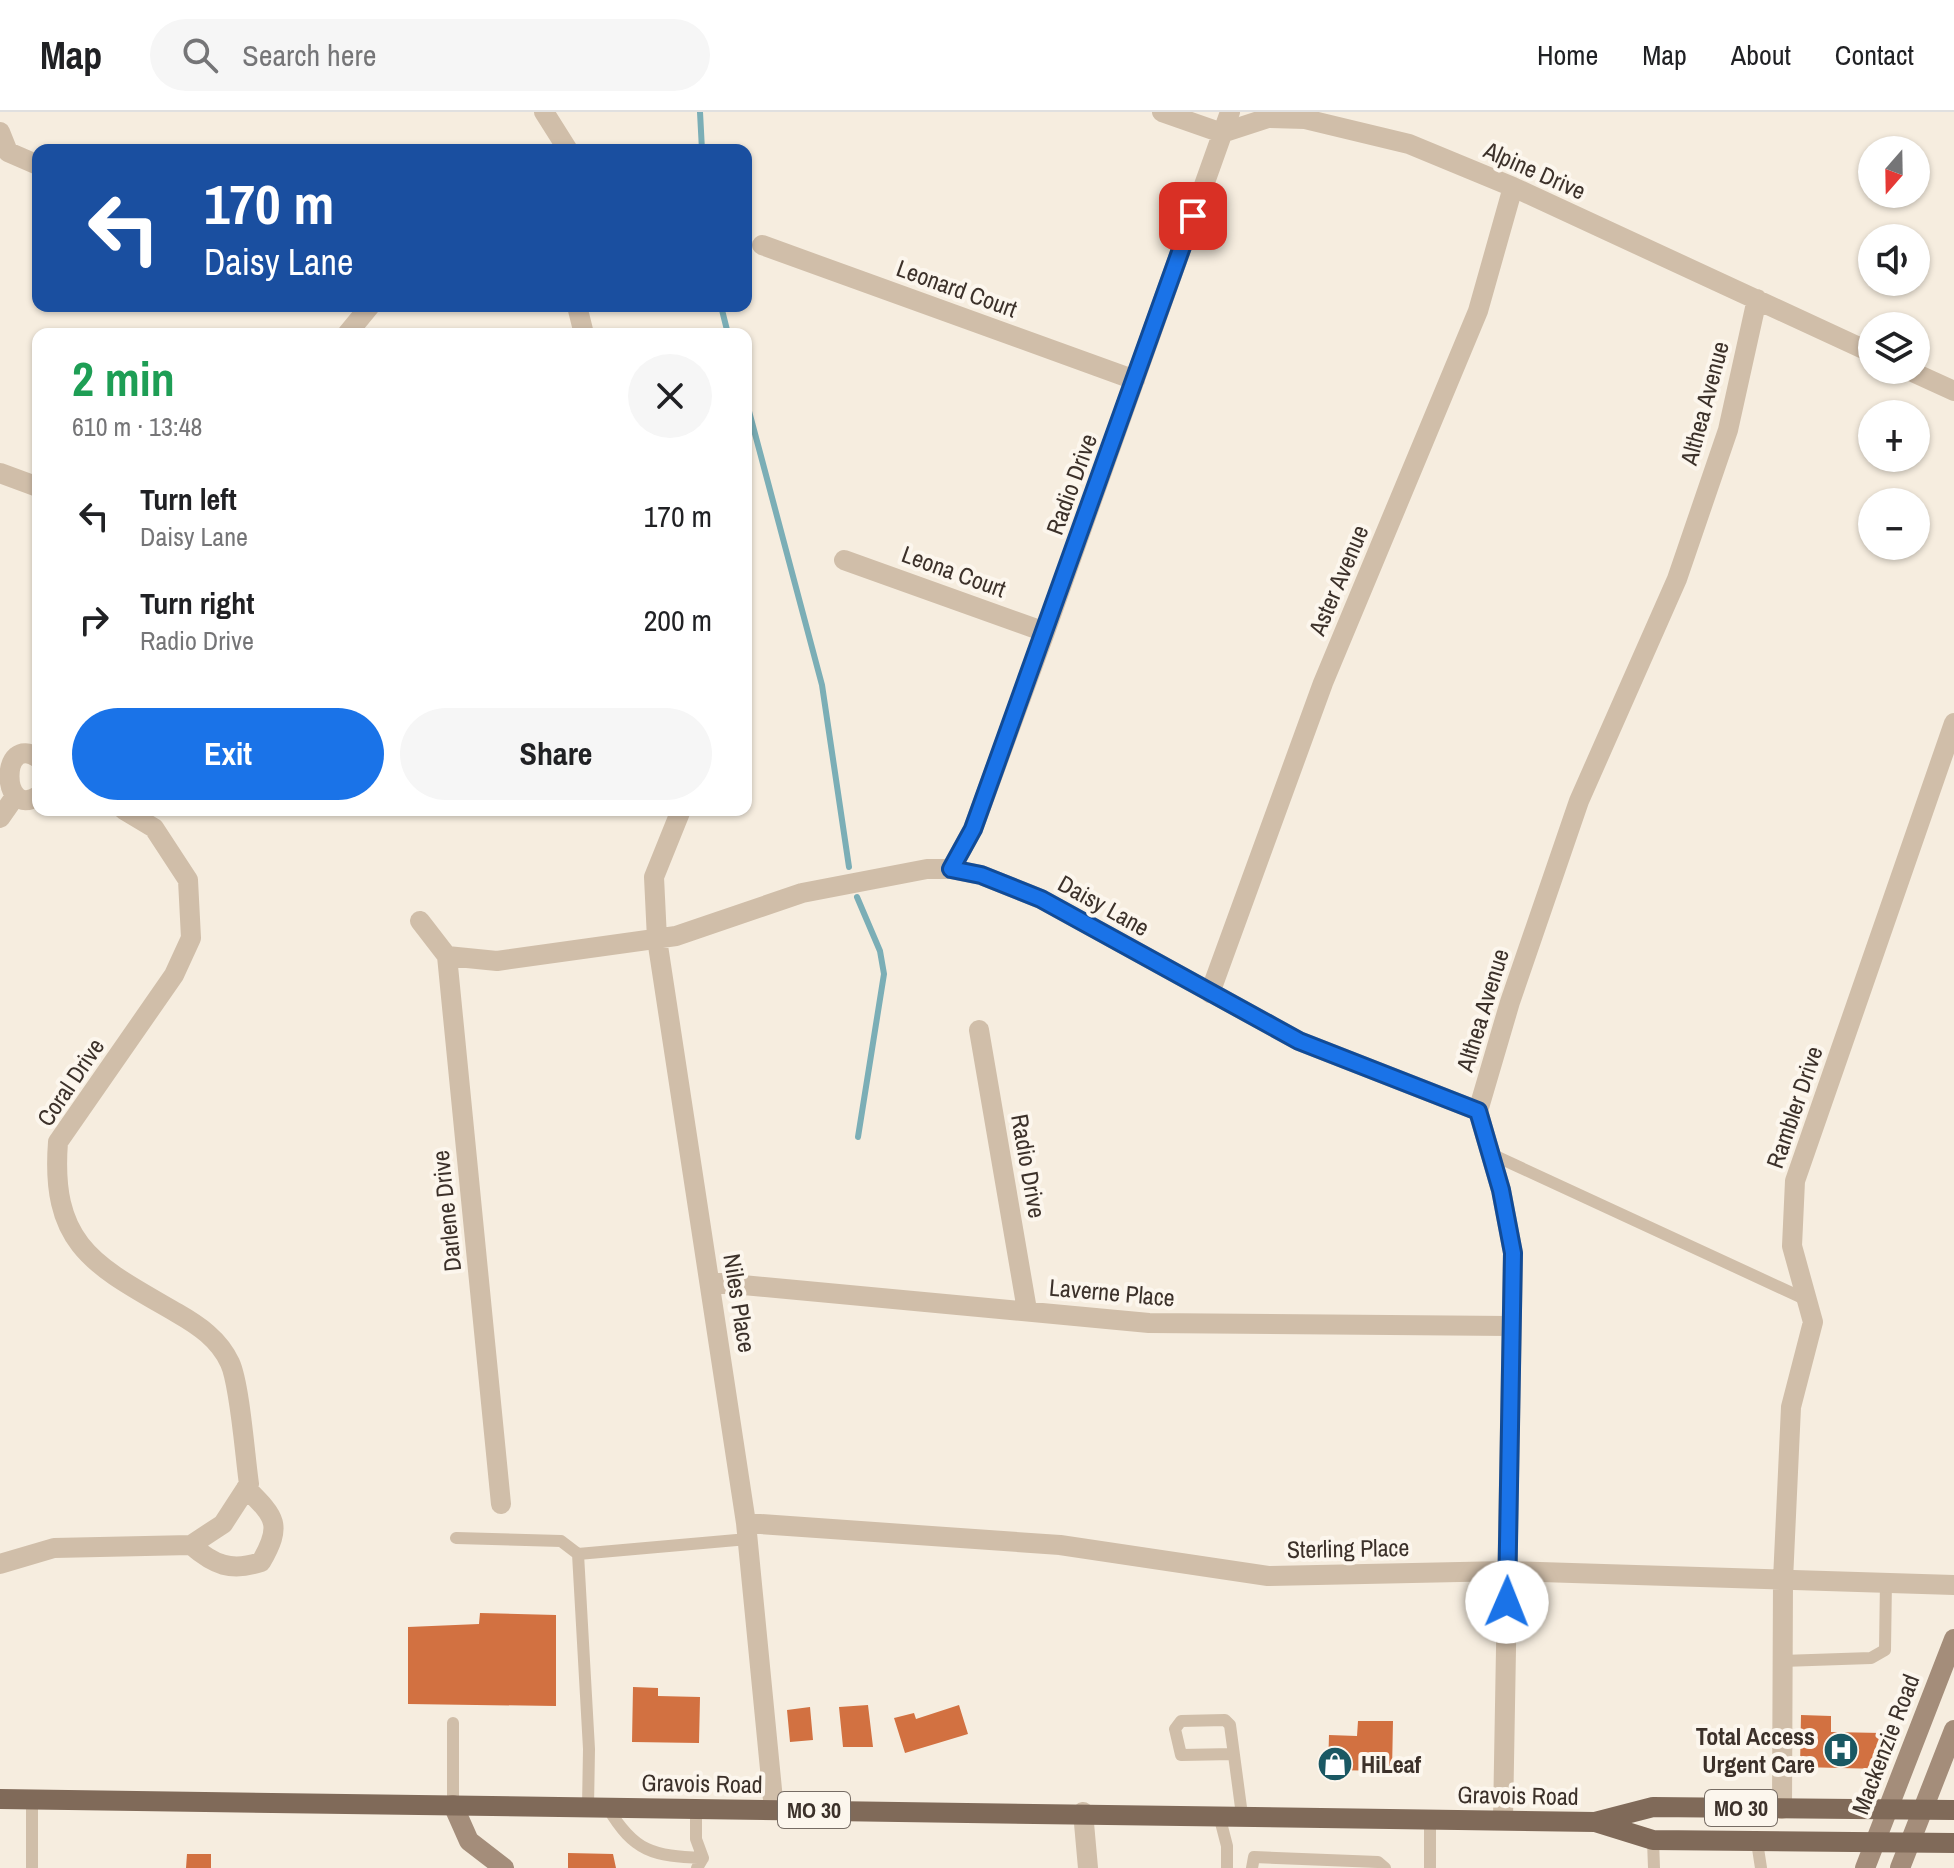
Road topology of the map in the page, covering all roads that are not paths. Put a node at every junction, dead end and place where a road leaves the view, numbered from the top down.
1 (544, 112) edge
2 (1162, 112) edge
3 (1230, 112) edge
4 (0, 132) edge
5 (1222, 133) junction
6 (564, 144) edge
7 (32, 162) edge
8 (1513, 187) junction
9 (762, 245) dead end
10 (1757, 299) junction
11 (365, 312) edge
12 (352, 328) edge
13 (1858, 346) edge
14 (1135, 380) junction
15 (1930, 380) edge
16 (1954, 391) edge
17 (0, 473) edge
18 (32, 485) edge
19 (844, 560) dead end
20 (1045, 632) junction
21 (1954, 723) edge
22 (32, 755) edge
23 (3, 761) edge
24 (14, 798) junction
25 (32, 799) edge
26 (134, 816) edge
27 (679, 816) edge
28 (0, 818) edge
29 (951, 869) junction
30 (420, 921) dead end
31 (657, 939) junction
32 (447, 956) junction
33 (1210, 993) junction
34 (979, 1030) dead end
35 (1478, 1111) junction
36 (1490, 1154) junction
37 (711, 1282) junction
38 (1807, 1300) junction
39 (1027, 1310) junction
40 (1509, 1326) junction
41 (246, 1488) junction
42 (501, 1504) dead end
43 (747, 1531) junction
44 (456, 1538) dead end
45 (191, 1545) junction
46 (578, 1554) junction
47 (0, 1564) edge
48 (1507, 1571) junction
49 (1783, 1580) junction
50 (1886, 1580) junction
51 (1954, 1585) edge
52 (1954, 1639) edge
53 (1782, 1661) junction
54 (453, 1723) dead end
55 (1954, 1730) edge
56 (1233, 1754) junction
57 (0, 1799) edge
58 (32, 1800) junction
59 (453, 1805) junction
60 (598, 1808) junction
61 (696, 1809) junction
62 (1782, 1809) junction
63 (1888, 1809) junction
64 (774, 1810) junction
65 (1923, 1810) junction
66 (1954, 1810) edge
67 (1083, 1812) junction
68 (1219, 1815) junction
69 (1242, 1815) junction
70 (1503, 1819) junction
71 (1430, 1820) junction
72 (1595, 1822) junction
73 (1653, 1840) junction
74 (1757, 1842) junction
75 (1875, 1843) junction
76 (1910, 1843) junction
77 (1954, 1843) edge
78 (700, 1863) edge
79 (32, 1868) edge
80 (504, 1868) edge
81 (1088, 1868) edge
82 (1227, 1868) edge
83 (1252, 1868) edge
84 (1385, 1868) edge
85 (1430, 1868) edge
86 (1654, 1868) edge
87 (1761, 1868) edge
88 (1865, 1868) edge
89 (1900, 1868) edge

1 - 6 street
2 - 5 street
3 - 5 street, Radio Drive
4 - 7 street
5 - 8 street, Alpine Drive
5 - 14 street, Radio Drive
8 - 10 street, Alpine Drive
8 - 33 street, Aster Avenue
9 - 14 street, Leonard Court
10 - 13 street, Alpine Drive
10 - 35 street, Althea Avenue
11 - 12 street
14 - 20 street, Radio Drive
15 - 16 street
17 - 18 street
19 - 20 street, Leona Court
20 - 29 street, Radio Drive
21 - 38 street, Rambler Drive
22 - 23 street
23 - 24 street
24 - 25 street
24 - 28 street
26 - 41 street, Coral Drive
27 - 31 street, Niles Place
29 - 31 street, Daisy Lane
29 - 33 street, Daisy Lane
30 - 32 street
31 - 32 street, Daisy Lane
31 - 37 street, Niles Place
32 - 42 street, Darlene Drive
33 - 35 street, Daisy Lane
34 - 39 street, Radio Drive
35 - 36 street
36 - 38 lane
36 - 40 street
37 - 39 street, Laverne Place
37 - 43 street, Niles Place
38 - 49 street, Rambler Drive
39 - 40 street, Laverne Place
40 - 48 street
41 - 45 street
41 - 45 street
43 - 46 lane
43 - 48 street, Sterling Place
43 - 64 street, Niles Place
44 - 46 lane
45 - 47 street
46 - 60 lane
48 - 49 street, Sterling Place
48 - 70 street
49 - 50 street, Sterling Place
49 - 53 street, Rambler Drive
50 - 51 street, Sterling Place
50 - 53 lane
52 - 63 main road, Mackenzie Road
53 - 62 street, Rambler Drive
54 - 59 lane
55 - 65 main road
56 - 56 lane
56 - 69 lane
57 - 58 main road, Gravois Road / MO 30
58 - 59 main road, Gravois Road / MO 30
58 - 79 lane
59 - 60 main road, Gravois Road / MO 30
59 - 80 main road
60 - 61 main road, Gravois Road / MO 30
60 - 78 lane
61 - 64 main road, Gravois Road / MO 30
61 - 78 lane
62 - 63 main road, Gravois Road / MO 30
62 - 72 main road, Gravois Road / MO 30
63 - 65 main road, Gravois Road / MO 30
63 - 75 main road, Mackenzie Road
64 - 67 main road, Gravois Road / MO 30
65 - 66 main road, Gravois Road / MO 30
65 - 76 main road
67 - 68 main road, Gravois Road / MO 30
67 - 81 street
68 - 69 main road, Gravois Road / MO 30
68 - 82 lane
69 - 71 main road, Gravois Road / MO 30
70 - 71 main road, Gravois Road / MO 30
70 - 72 main road, Gravois Road / MO 30
71 - 85 lane
72 - 73 main road, Gravois Road / MO 30
73 - 74 main road, Gravois Road / MO 30
73 - 86 lane
74 - 75 main road, Gravois Road / MO 30
74 - 87 lane
75 - 76 main road, Gravois Road / MO 30
75 - 88 main road, Mackenzie Road
76 - 77 main road, Gravois Road / MO 30
76 - 89 main road
83 - 84 lane

